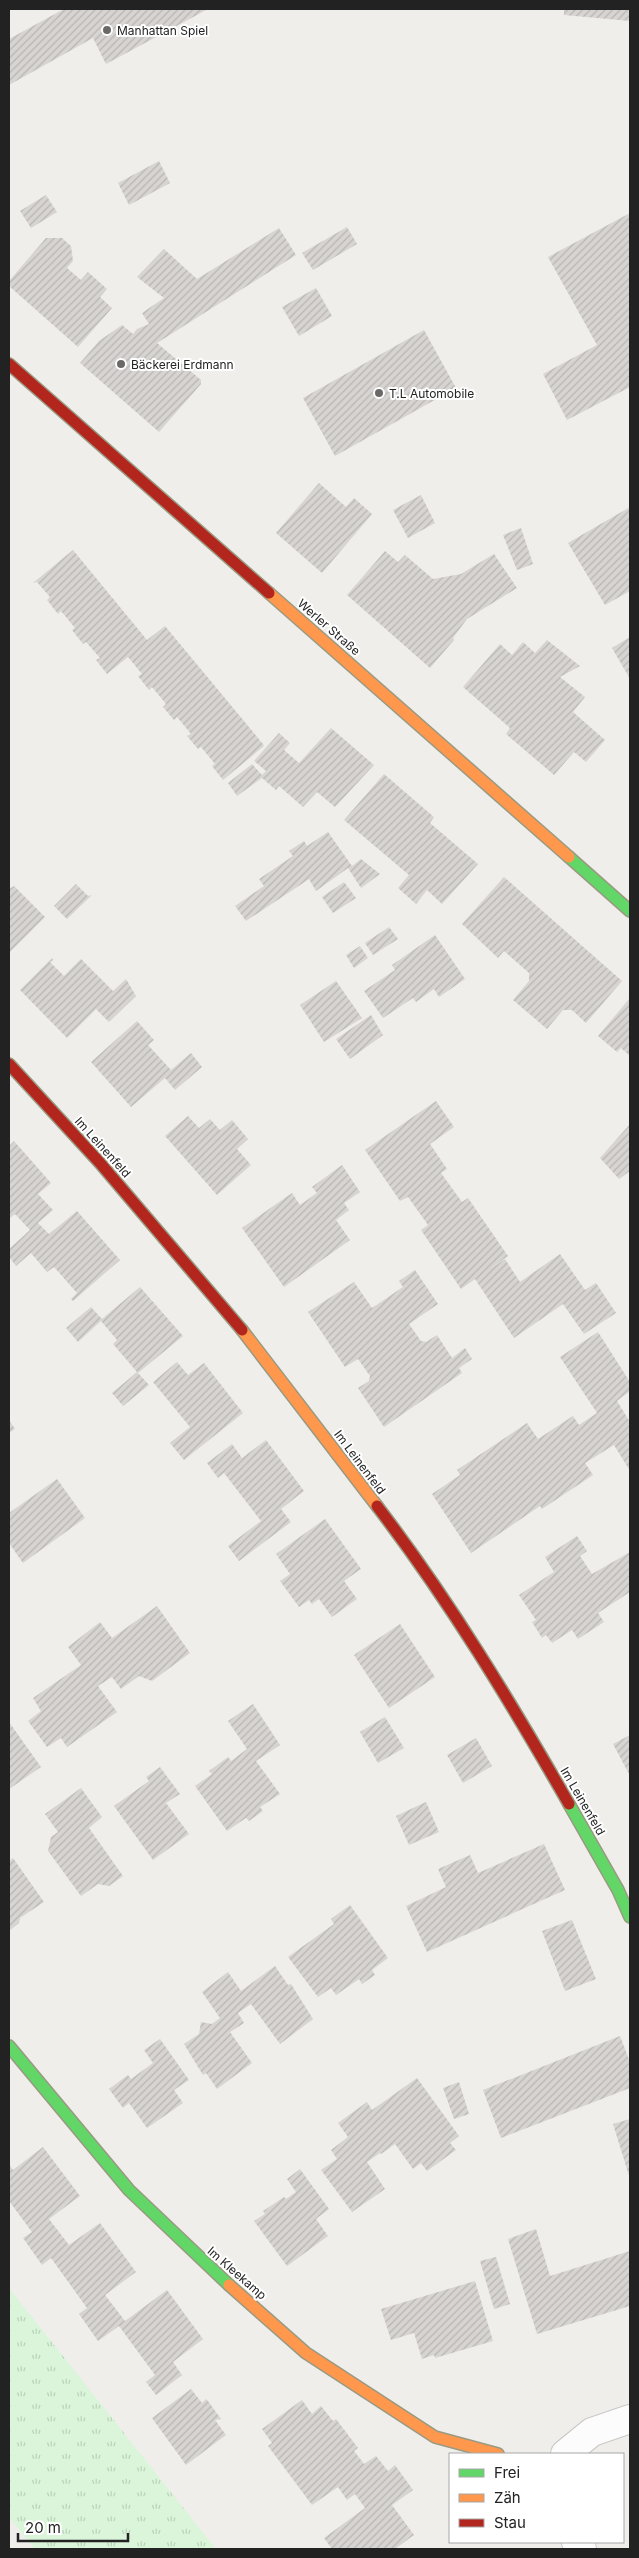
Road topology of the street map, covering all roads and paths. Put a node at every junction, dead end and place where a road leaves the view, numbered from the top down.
1 (9, 364) edge
2 (630, 911) edge
3 (9, 1064) edge
4 (630, 1917) edge
5 (9, 2046) edge
6 (630, 2419) edge
7 (494, 2453) edge
8 (566, 2453) edge

1 - 2 street, Werler Straße
3 - 4 street, Im Leinenfeld
5 - 7 street, Im Kleekamp
6 - 8 street

